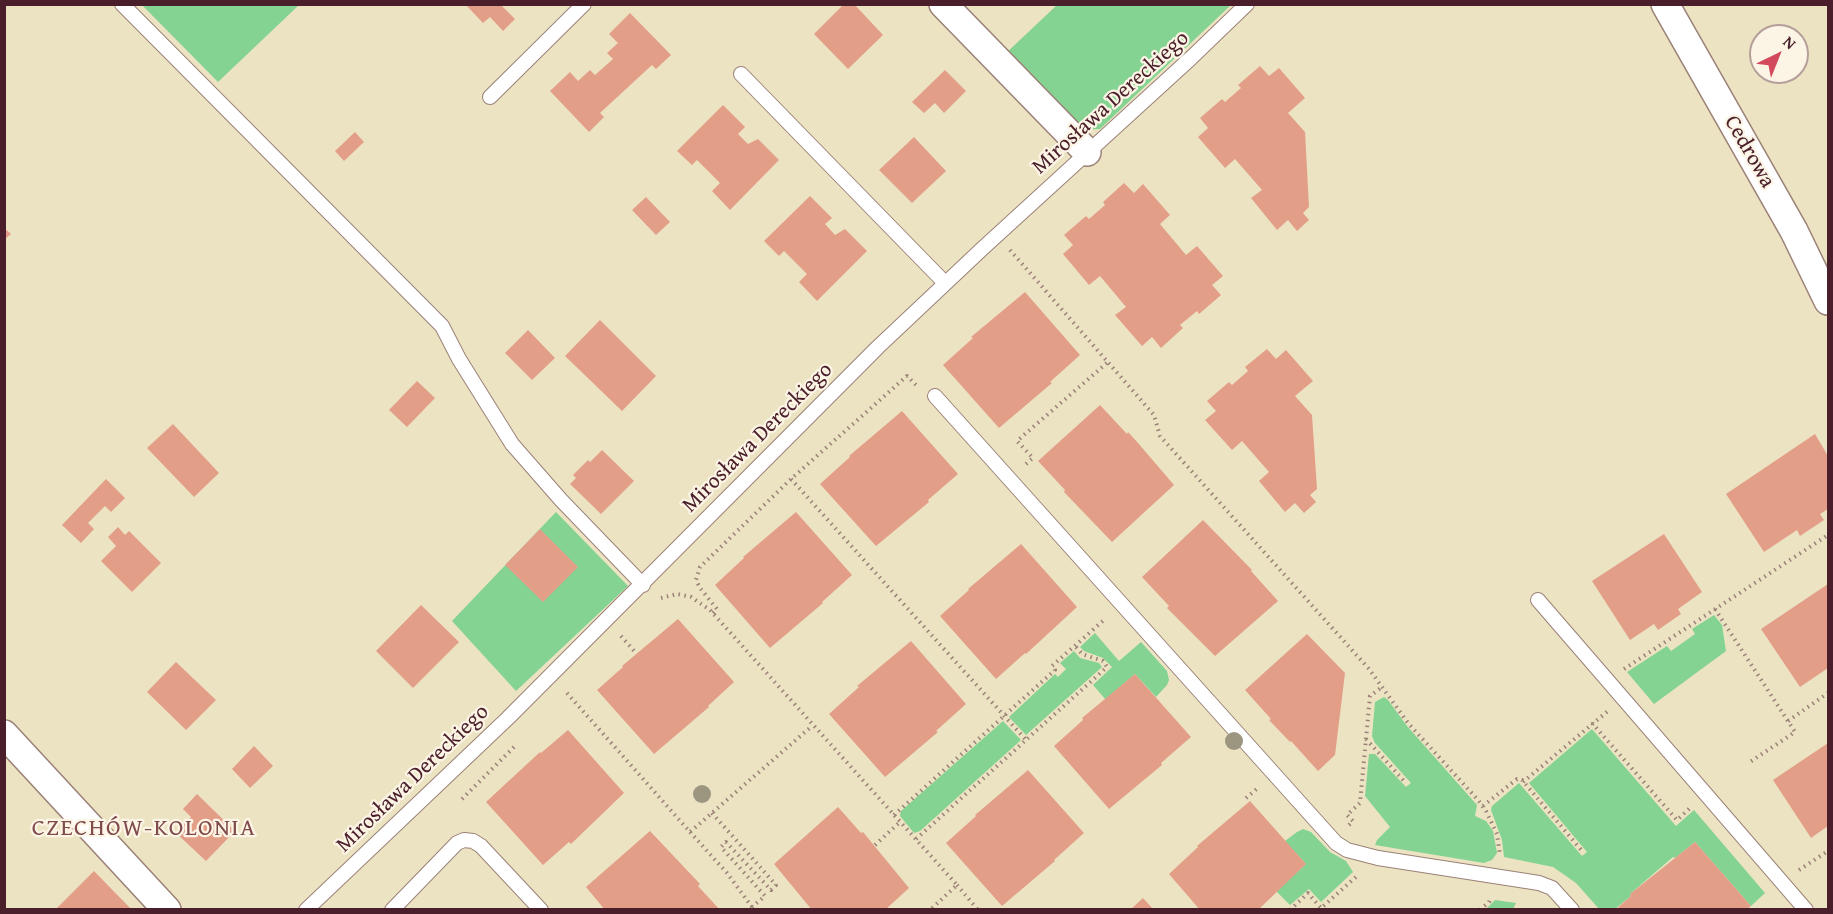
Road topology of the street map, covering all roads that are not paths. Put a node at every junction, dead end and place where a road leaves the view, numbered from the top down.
1 (122, 4) edge
2 (584, 4) edge
3 (943, 4) edge
4 (1247, 4) edge
5 (1665, 4) edge
6 (741, 74) dead end
7 (490, 97) dead end
8 (1088, 152) junction
9 (945, 283) junction
10 (1828, 301) edge
11 (935, 396) dead end
12 (643, 585) junction
13 (1538, 600) dead end
14 (4, 734) edge
15 (166, 909) edge
16 (306, 909) edge
17 (392, 909) edge
18 (541, 909) edge
19 (1572, 909) edge
20 (1806, 909) edge

1 - 12 lane
2 - 7 lane
3 - 8 street
4 - 8 lane, Mirosława Dereckiego
5 - 10 street, Cedrowa
6 - 9 lane
8 - 9 lane, Mirosława Dereckiego
9 - 12 lane, Mirosława Dereckiego
11 - 19 lane
12 - 16 lane, Mirosława Dereckiego
13 - 20 lane
14 - 15 street
17 - 18 lane

